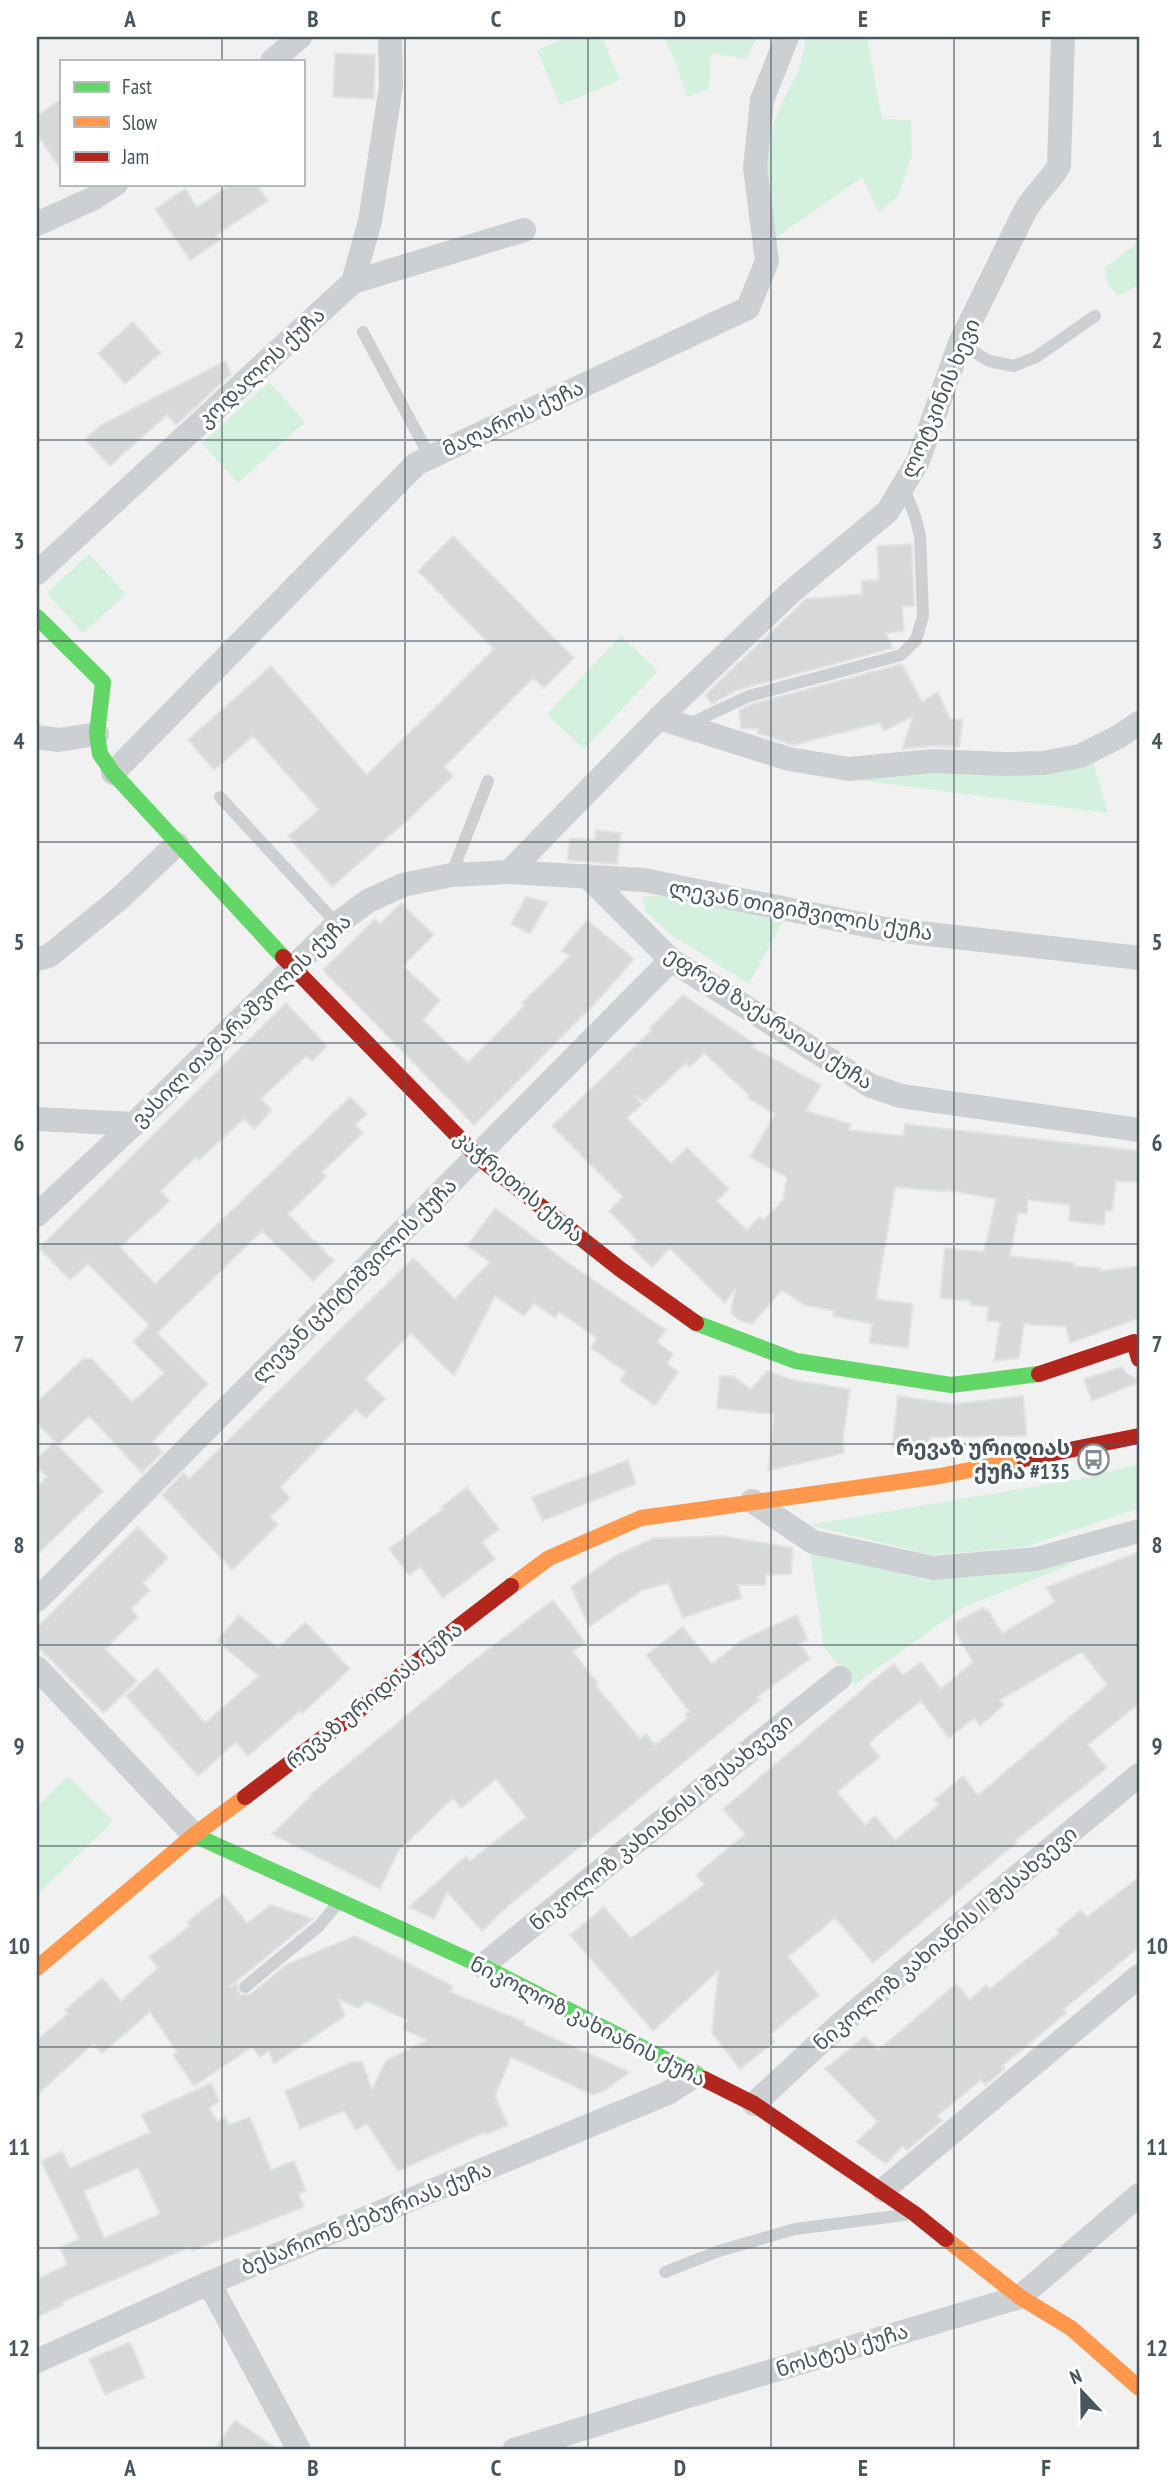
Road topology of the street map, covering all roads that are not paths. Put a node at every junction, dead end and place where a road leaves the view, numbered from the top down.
1 (300, 37) edge
2 (390, 37) edge
3 (788, 37) edge
4 (1063, 37) edge
5 (273, 60) edge
6 (113, 186) edge
7 (37, 224) edge
8 (524, 230) dead end
9 (353, 282) junction
10 (1095, 316) dead end
11 (363, 332) dead end
12 (960, 343) junction
13 (430, 457) junction
14 (903, 486) junction
15 (37, 573) edge
16 (37, 617) edge
17 (659, 718) junction
18 (1139, 723) edge
19 (685, 726) junction
20 (97, 734) junction
21 (37, 737) edge
22 (113, 773) junction
23 (488, 781) dead end
24 (220, 797) dead end
25 (177, 844) junction
26 (509, 872) junction
27 (451, 875) junction
28 (587, 876) junction
29 (337, 924) junction
30 (1139, 958) edge
31 (37, 959) edge
32 (671, 960) junction
33 (293, 967) junction
34 (37, 1119) edge
35 (134, 1124) junction
36 (1139, 1130) edge
37 (477, 1156) junction
38 (37, 1215) edge
39 (1137, 1347) edge
40 (1139, 1436) edge
41 (752, 1501) junction
42 (1139, 1531) edge
43 (37, 1600) edge
44 (37, 1668) edge
45 (840, 1678) dead end
46 (1139, 1775) edge
47 (194, 1835) junction
48 (339, 1902) junction
49 (482, 1966) junction
50 (37, 1968) edge
51 (1139, 1976) edge
52 (245, 1987) dead end
53 (694, 2076) junction
54 (754, 2104) junction
55 (883, 2190) junction
56 (1139, 2195) edge
57 (915, 2214) junction
58 (666, 2272) dead end
59 (209, 2283) junction
60 (1020, 2297) junction
61 (37, 2361) edge
62 (1139, 2388) edge
63 (299, 2450) edge
64 (514, 2450) edge

1 - 5 street
2 - 9 street
3 - 13 street, მაღაროს ქუჩა
4 - 12 street, ლოტკინის ხევი
6 - 7 street
8 - 9 street, კოდალოს ქუჩა
9 - 15 street, კოდალოს ქუჩა
10 - 12 lane
11 - 13 lane
12 - 14 street, ლოტკინის ხევი
13 - 22 street, მაღაროს ქუჩა
14 - 17 street, ლოტკინის ხევი
14 - 19 lane
16 - 20 street, კაჭრეთის ქუჩა
17 - 19 street
17 - 26 street
18 - 19 street
20 - 21 street
20 - 22 street, კაჭრეთის ქუჩა
22 - 25 street, კაჭრეთის ქუჩა
23 - 27 lane
24 - 29 lane
25 - 31 street
25 - 33 street, კაჭრეთის ქუჩა
26 - 27 street, ვასილ თამარაშვილის ქუჩა
26 - 28 street
27 - 29 street, ვასილ თამარაშვილის ქუჩა
28 - 30 street, ლევან თიგიშვილის ქუჩა
28 - 32 street, ეფრემ ზაქარაიას ქუჩა
29 - 33 street, ვასილ თამარაშვილის ქუჩა
32 - 36 street, ეფრემ ზაქარაიას ქუჩა
32 - 37 street, ლევან ცქიტიშვილის ქუჩა
33 - 35 street, ვასილ თამარაშვილის ქუჩა
33 - 37 street, კაჭრეთის ქუჩა
34 - 35 street
35 - 38 street, ვასილ თამარაშვილის ქუჩა
37 - 39 street, კაჭრეთის ქუჩა
37 - 43 street, ლევან ცქიტიშვილის ქუჩა
40 - 41 street, რევაზ ურიდიას ქუჩა
41 - 42 street
41 - 47 street, რევაზ ურიდიას ქუჩა
44 - 47 street, ნიკოლოზ კახიანის ქუჩა
45 - 49 street, ნიკოლოზ კახიანის I შესახვევი
46 - 54 street, ნიკოლოზ კახიანის II შესახვევი
47 - 48 street, ნიკოლოზ კახიანის ქუჩა
47 - 50 street, რევაზ ურიდიას ქუჩა
48 - 49 street, ნიკოლოზ კახიანის ქუჩა
48 - 52 lane
49 - 53 street, ნიკოლოზ კახიანის ქუჩა
51 - 55 street
53 - 54 street, ნიკოლოზ კახიანის ქუჩა
53 - 59 street, ბესარიონ ქებურიას ქუჩა
54 - 55 street, ნიკოლოზ კახიანის ქუჩა
55 - 57 street, ნიკოლოზ კახიანის ქუჩა
56 - 60 street, ნოსტეს ქუჩა
57 - 58 lane
57 - 60 street, ნიკოლოზ კახიანის ქუჩა
59 - 61 street, ბესარიონ ქებურიას ქუჩა
59 - 63 street
60 - 62 street, ნიკოლოზ კახიანის ქუჩა
60 - 64 street, ნოსტეს ქუჩა

